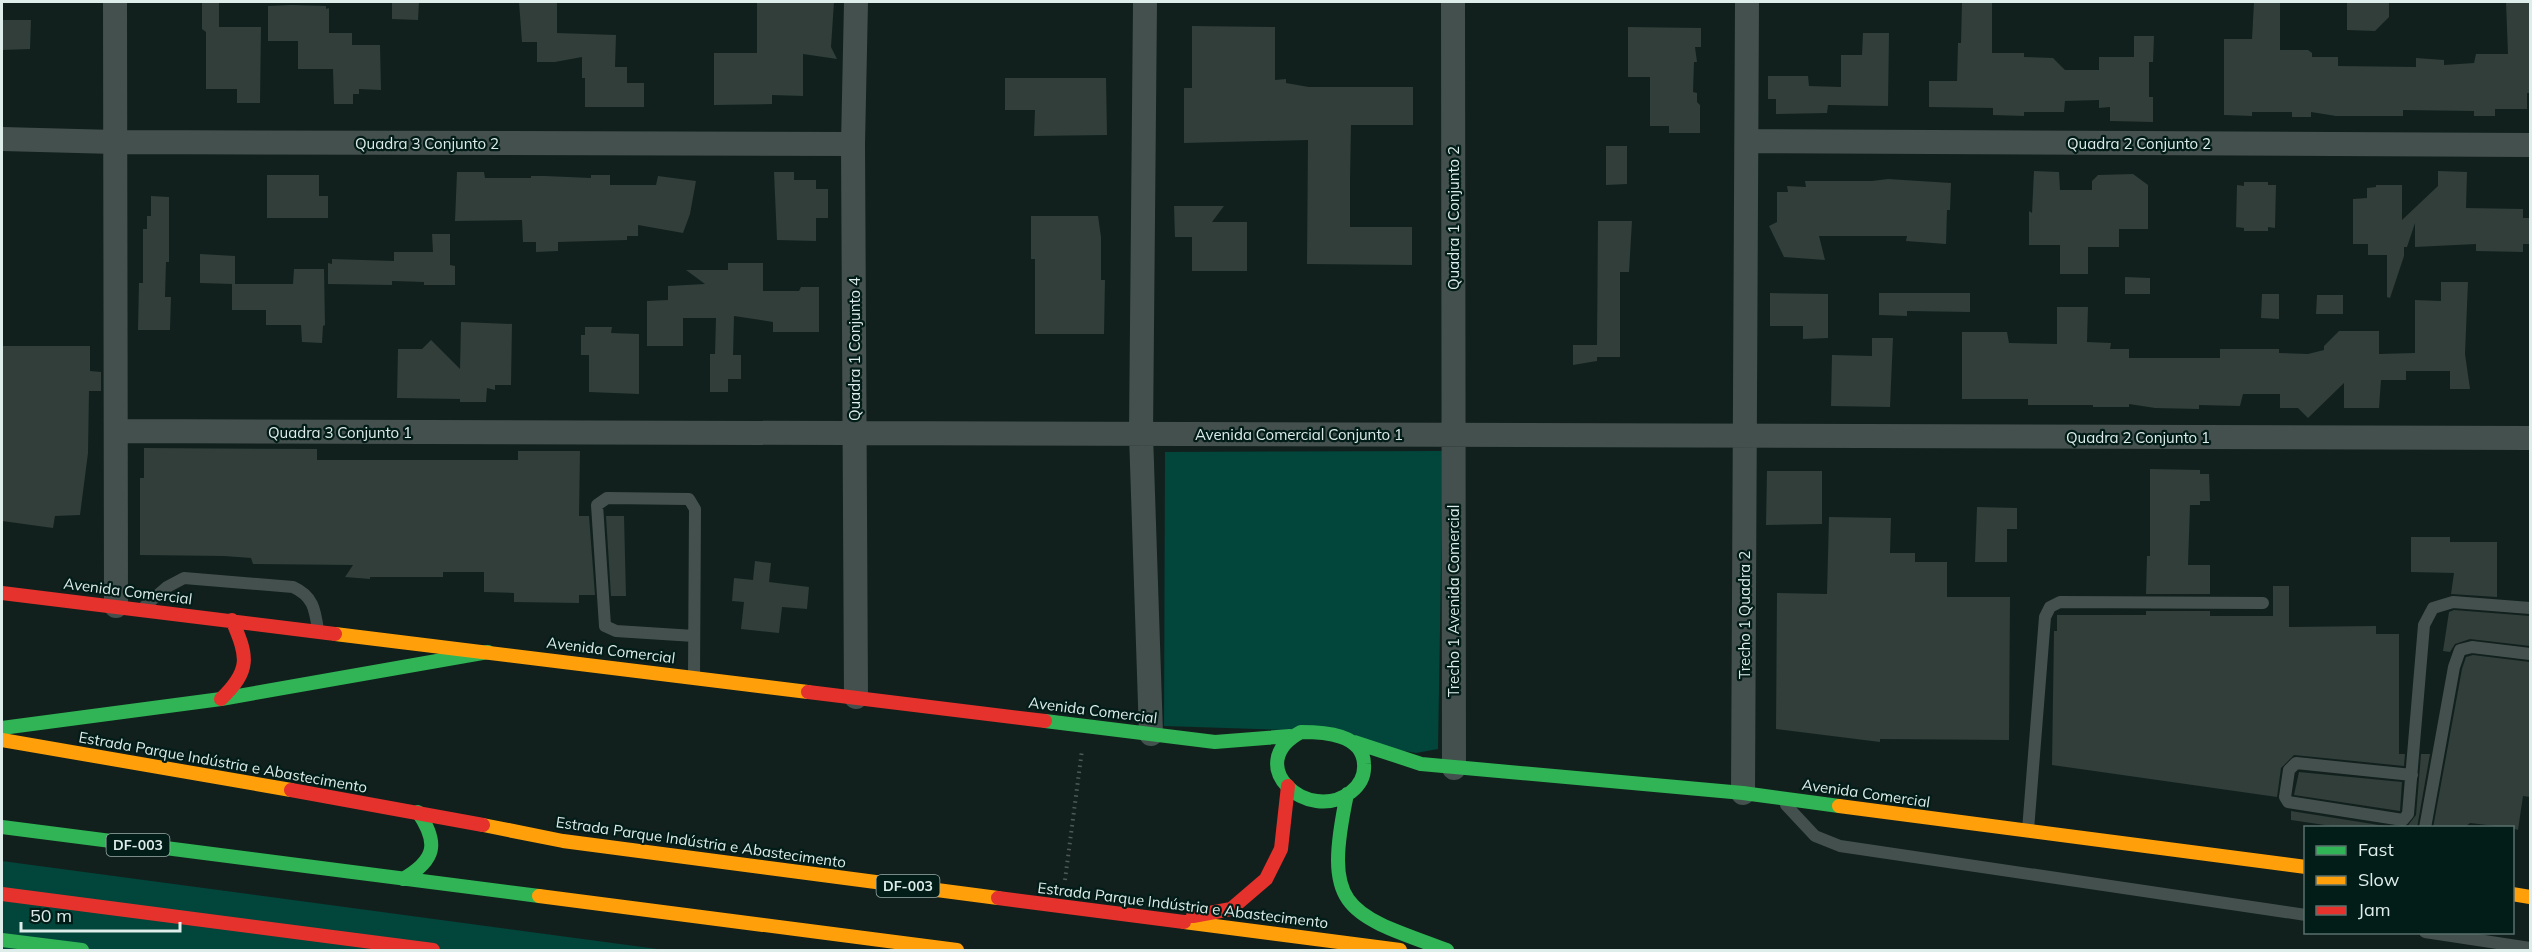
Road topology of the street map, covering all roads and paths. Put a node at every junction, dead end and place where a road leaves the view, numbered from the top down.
1 (115, 2) edge
2 (856, 2) edge
3 (1145, 2) edge
4 (1453, 2) edge
5 (1747, 2) edge
6 (2, 140) edge
7 (1747, 141) junction
8 (115, 142) junction
9 (853, 144) junction
10 (2530, 145) edge
11 (116, 431) junction
12 (854, 434) junction
13 (1141, 434) junction
14 (1453, 435) junction
15 (1745, 436) junction
16 (2530, 438) edge
17 (2, 593) edge
18 (2263, 603) dead end
19 (116, 606) junction
20 (2530, 608) edge
21 (142, 609) junction
22 (232, 620) junction
23 (318, 631) junction
24 (694, 636) junction
25 (488, 652) junction
26 (2530, 654) edge
27 (694, 677) junction
28 (856, 697) junction
29 (221, 699) junction
30 (1085, 726) junction
31 (2, 728) edge
32 (1151, 734) junction
33 (1290, 736) junction
34 (2, 740) edge
35 (1215, 742) junction
36 (1354, 742) junction
37 (1234, 752) dead end
38 (1420, 764) junction
39 (1261, 768) dead end
40 (1454, 768) junction
41 (1399, 769) dead end
42 (1379, 775) dead end
43 (2412, 775) junction
44 (1360, 782) junction
45 (1284, 783) junction
46 (1743, 793) junction
47 (1347, 794) junction
48 (1779, 798) junction
49 (418, 812) junction
50 (2425, 826) edge
51 (2, 827) edge
52 (2028, 831) junction
53 (2304, 867) edge
54 (403, 879) junction
55 (2, 894) edge
56 (2514, 894) edge
57 (2530, 897) edge
58 (1062, 906) junction
59 (2304, 915) edge
60 (1170, 920) junction
61 (2432, 934) edge
62 (2, 940) edge
63 (2530, 948) edge
64 (82, 951) edge
65 (433, 951) edge
66 (957, 951) edge
67 (1400, 951) edge
68 (1447, 951) edge

1 - 8 street
2 - 9 street, Quadra 1 Conjunto 4
3 - 13 street
4 - 14 street, Quadra 1 Conjunto 2
5 - 7 street, Trecho 1 Quadra 2
6 - 8 street, Quadra 3 Conjunto 2
7 - 10 street, Quadra 2 Conjunto 2
7 - 15 street, Trecho 1 Quadra 2
8 - 9 street, Quadra 3 Conjunto 2
8 - 11 street
9 - 12 street, Quadra 1 Conjunto 4
11 - 12 street, Quadra 3 Conjunto 1
11 - 19 street
12 - 13 street, Avenida Comercial Conjunto 1
12 - 28 street, Quadra 1 Conjunto 4
13 - 14 street, Avenida Comercial Conjunto 1
13 - 32 street
14 - 15 street, Avenida Comercial Conjunto 1
14 - 40 street, Trecho 1 Avenida Comercial
15 - 16 street, Quadra 2 Conjunto 1
15 - 46 street, Trecho 1 Quadra 2
17 - 19 main road, Avenida Comercial
18 - 52 lane
19 - 21 main road, Avenida Comercial
20 - 43 lane
21 - 22 main road, Avenida Comercial
21 - 23 lane
22 - 23 main road, Avenida Comercial
22 - 29 main road
23 - 25 main road, Avenida Comercial
24 - 24 lane
24 - 27 lane
25 - 27 main road, Avenida Comercial
25 - 29 main road
26 - 50 lane
27 - 28 main road, Avenida Comercial
28 - 30 main road, Avenida Comercial
29 - 31 main road
30 - 32 main road, Avenida Comercial
30 - 58 path
32 - 35 main road, Avenida Comercial
33 - 35 main road, Avenida Comercial
33 - 36 main road
33 - 45 main road
34 - 49 main road, Estrada Parque Indústria e Abastecimento / DF-003
35 - 37 main road, Avenida Comercial
36 - 38 main road, Avenida Comercial
36 - 44 main road
38 - 40 main road, Avenida Comercial
38 - 41 main road, Avenida Comercial
39 - 45 main road
40 - 46 main road, Avenida Comercial
42 - 44 main road
43 - 43 lane
44 - 47 main road
45 - 47 main road
45 - 60 main road
46 - 48 main road, Avenida Comercial
47 - 68 main road
48 - 52 main road, Avenida Comercial
48 - 59 lane
49 - 54 main road
49 - 58 main road, Estrada Parque Indústria e Abastecimento / DF-003
51 - 54 main road, DF-003
52 - 53 main road, Avenida Comercial
54 - 66 main road, DF-003
55 - 65 main road
56 - 57 main road
58 - 60 main road, Estrada Parque Indústria e Abastecimento / DF-003
60 - 67 main road, Estrada Parque Indústria e Abastecimento / DF-003
61 - 63 lane
62 - 64 main road

